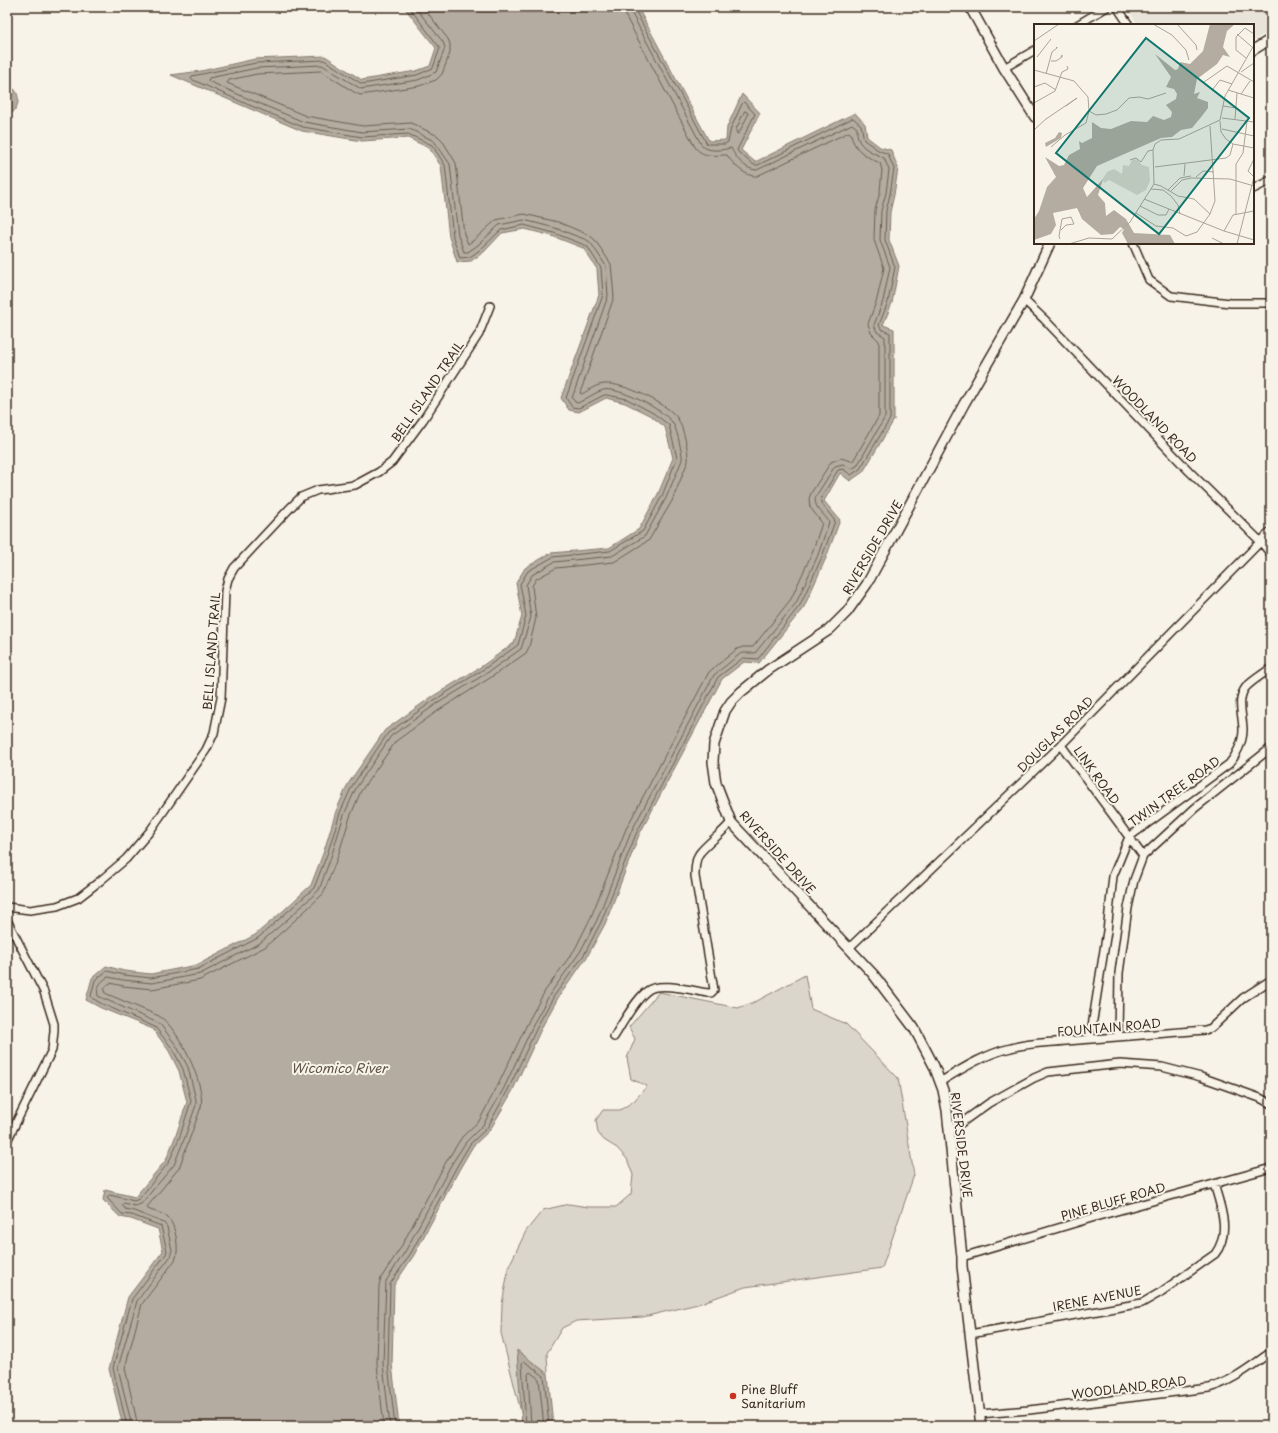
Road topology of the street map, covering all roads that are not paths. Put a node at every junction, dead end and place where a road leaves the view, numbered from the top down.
1 (970, 7) edge
2 (1107, 7) edge
3 (1117, 7) edge
4 (1079, 24) edge
5 (1128, 24) edge
6 (1271, 39) edge
7 (1254, 49) edge
8 (1034, 51) edge
9 (1004, 68) junction
10 (1034, 115) edge
11 (1271, 180) edge
12 (1254, 188) edge
13 (1050, 244) edge
14 (1136, 244) edge
15 (1024, 300) junction
16 (1271, 303) edge
17 (490, 306) dead end
18 (1271, 531) edge
19 (1261, 542) junction
20 (1271, 554) edge
21 (1271, 668) edge
22 (1061, 745) junction
23 (1271, 748) edge
24 (731, 822) junction
25 (1129, 837) junction
26 (1143, 856) junction
27 (7, 907) edge
28 (7, 920) edge
29 (849, 948) junction
30 (1271, 980) edge
31 (1118, 1036) junction
32 (614, 1037) dead end
33 (1090, 1039) junction
34 (940, 1082) junction
35 (1271, 1104) edge
36 (950, 1131) junction
37 (7, 1141) edge
38 (1271, 1168) edge
39 (1214, 1184) junction
40 (962, 1257) junction
41 (970, 1334) junction
42 (1271, 1352) edge
43 (980, 1414) junction
44 (981, 1426) edge

1 - 9 street
2 - 4 street
3 - 5 street
6 - 7 street
8 - 9 street
9 - 10 street
11 - 12 street
13 - 15 street, RIVERSIDE DRIVE
14 - 16 street
15 - 19 street, WOODLAND ROAD
15 - 24 street, RIVERSIDE DRIVE
17 - 27 street, BELL ISLAND TRAIL
18 - 19 street, DOUGLAS ROAD
19 - 20 street, WOODLAND ROAD
19 - 22 street, DOUGLAS ROAD
21 - 25 street, TWIN TREE ROAD
22 - 25 street, LINK ROAD
22 - 29 street, DOUGLAS ROAD
23 - 26 street
24 - 29 street, RIVERSIDE DRIVE
24 - 32 street
25 - 26 street, LINK ROAD
25 - 33 street, TWIN TREE ROAD
26 - 31 street
28 - 37 street
29 - 34 street, RIVERSIDE DRIVE
30 - 31 street, FOUNTAIN ROAD
31 - 33 street, FOUNTAIN ROAD
33 - 34 street, FOUNTAIN ROAD
34 - 36 street, RIVERSIDE DRIVE
35 - 36 street
36 - 40 street, RIVERSIDE DRIVE
38 - 39 street, PINE BLUFF ROAD
39 - 40 street, PINE BLUFF ROAD
39 - 41 street, IRENE AVENUE
40 - 41 street, RIVERSIDE DRIVE
41 - 43 street, RIVERSIDE DRIVE
42 - 43 street, WOODLAND ROAD
43 - 44 street, RIVERSIDE DRIVE

